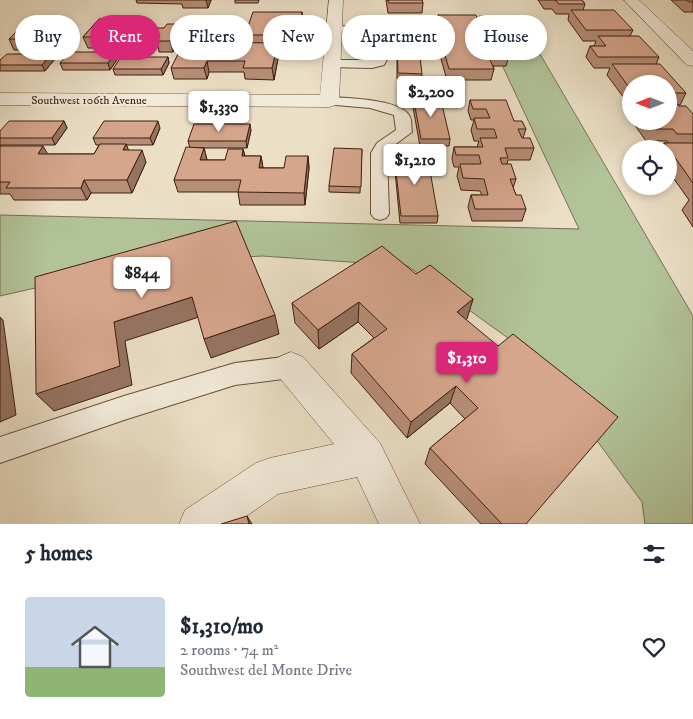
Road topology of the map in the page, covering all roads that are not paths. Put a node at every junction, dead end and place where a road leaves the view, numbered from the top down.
1 (336, 0) edge
2 (631, 0) edge
3 (334, 29) junction
4 (693, 61) edge
5 (332, 64) junction
6 (0, 99) edge
7 (329, 101) junction
8 (380, 214) dead end
9 (291, 367) joint
10 (0, 450) edge
11 (367, 456) junction
12 (199, 524) edge
13 (400, 524) edge

1 - 3 street
2 - 4 street
3 - 5 street
3 - 5 lane
5 - 7 street
6 - 7 street, Southwest 106th Avenue
7 - 8 lane
9 - 10 lane
9 - 11 street
11 - 12 street
11 - 13 street

